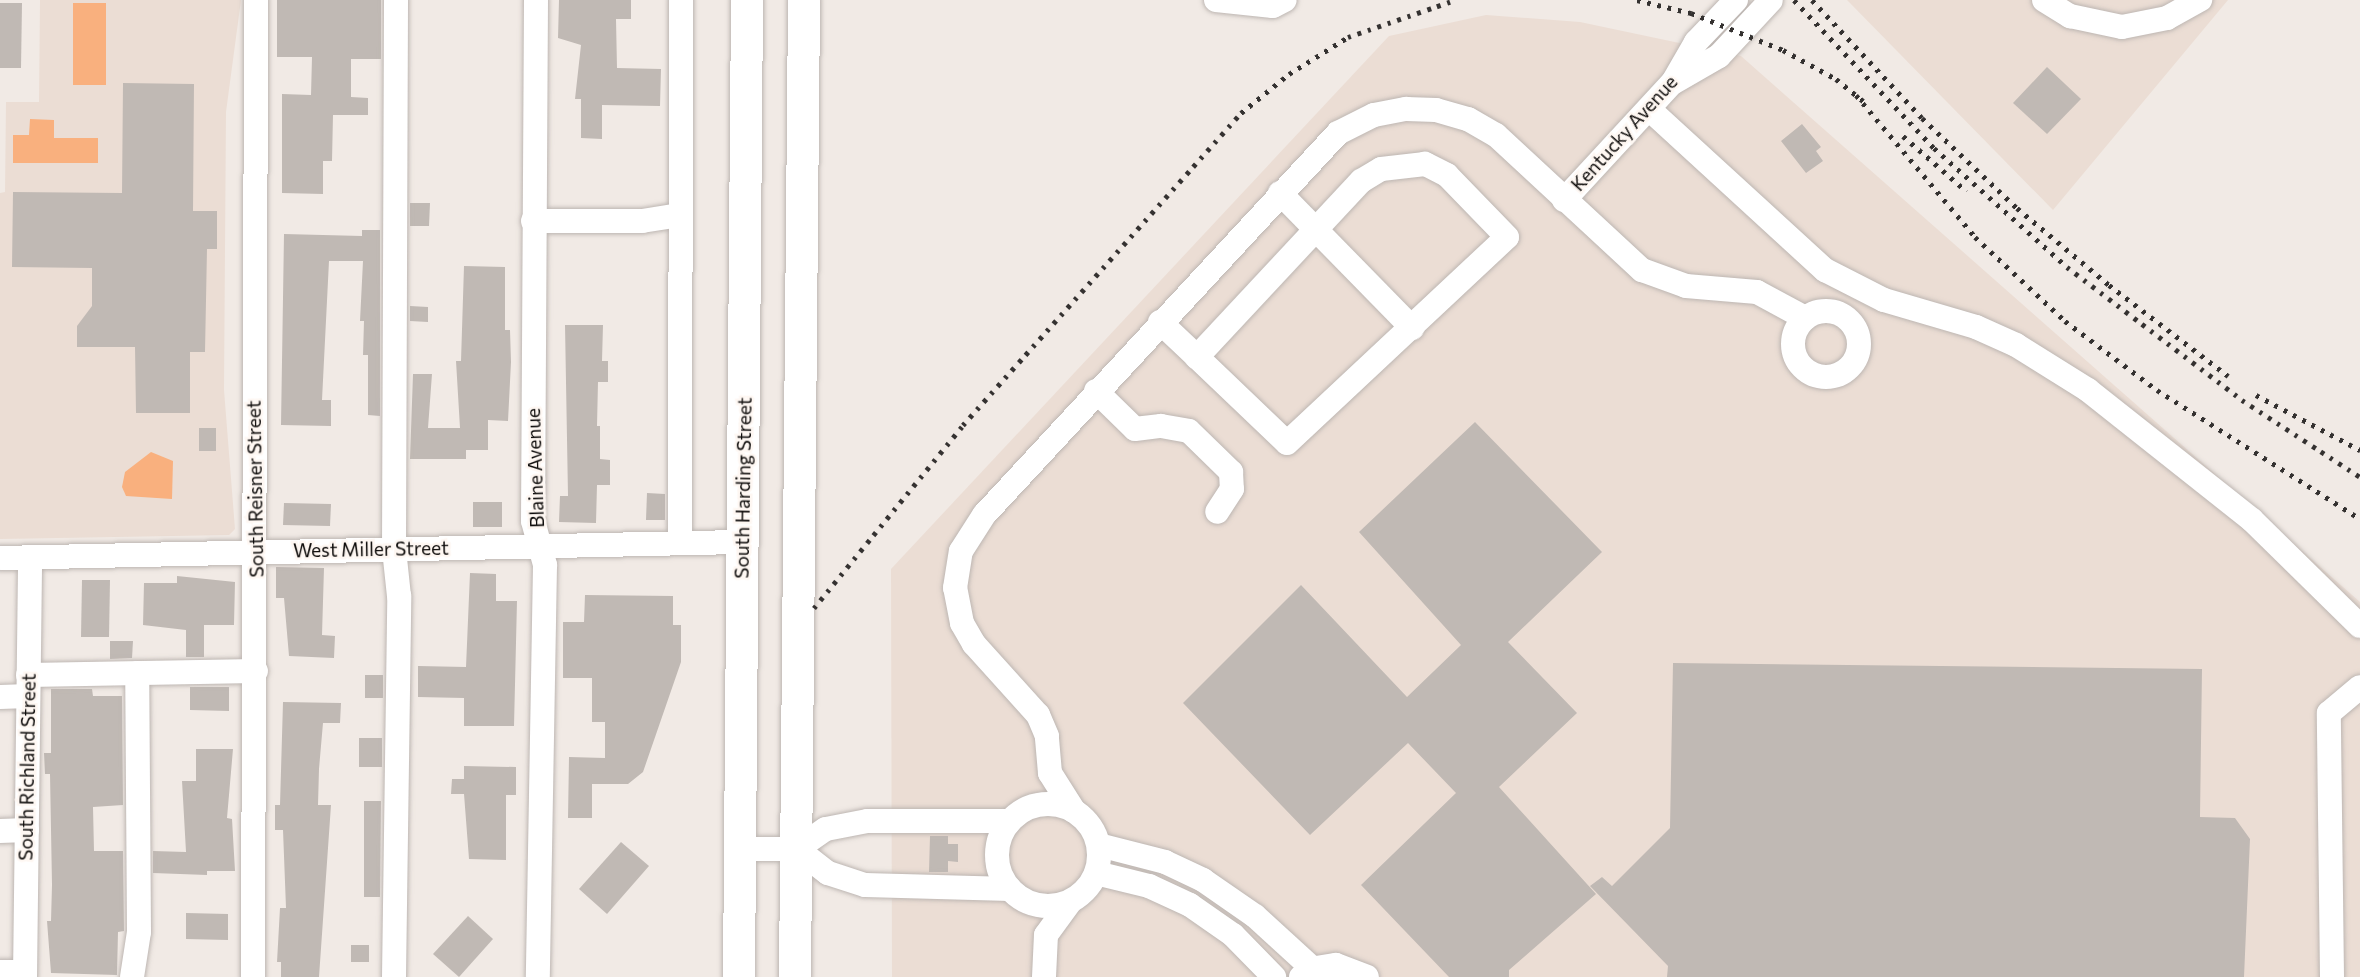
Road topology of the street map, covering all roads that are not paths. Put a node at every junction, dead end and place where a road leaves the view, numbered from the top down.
1 (256, 0) edge
2 (396, 0) edge
3 (536, 0) edge
4 (681, 0) edge
5 (747, 0) edge
6 (804, 0) edge
7 (1216, 0) edge
8 (1285, 0) edge
9 (1736, 0) edge
10 (1771, 0) edge
11 (2044, 0) edge
12 (2200, 0) edge
13 (1674, 82) junction
14 (1649, 109) junction
15 (1280, 193) junction
16 (1564, 200) junction
17 (681, 215) junction
18 (533, 221) junction
19 (1317, 229) junction
20 (1805, 318) dead end
21 (1160, 323) junction
22 (1412, 328) junction
23 (1197, 358) junction
24 (1096, 391) junction
25 (1217, 512) dead end
26 (742, 542) junction
27 (680, 543) junction
28 (538, 546) junction
29 (394, 549) junction
30 (257, 551) junction
31 (0, 558) edge
32 (30, 558) junction
33 (2360, 626) edge
34 (256, 671) junction
35 (137, 673) junction
36 (28, 686) junction
37 (2360, 687) edge
38 (0, 697) edge
39 (1050, 773) junction
40 (1074, 810) junction
41 (1017, 815) junction
42 (27, 830) junction
43 (0, 831) edge
44 (1099, 845) junction
45 (740, 849) junction
46 (797, 849) junction
47 (1097, 873) junction
48 (1016, 894) junction
49 (1070, 902) junction
50 (1046, 935) junction
51 (0, 972) edge
52 (1307, 973) edge
53 (25, 974) edge
54 (132, 977) edge
55 (253, 977) edge
56 (394, 977) edge
57 (538, 977) edge
58 (739, 977) edge
59 (795, 977) edge
60 (1044, 977) edge
61 (1274, 977) edge
62 (1367, 977) edge
63 (2332, 977) edge

1 - 30 street, South Reisner Street
2 - 29 street
3 - 18 street, Blaine Avenue
4 - 17 street
5 - 26 main road, South Harding Street
6 - 46 main road
7 - 8 street
9 - 13 street, Kentucky Avenue
10 - 13 street
11 - 12 street
13 - 14 street, Kentucky Avenue
14 - 16 street, Kentucky Avenue
14 - 33 street
15 - 16 street
15 - 19 street
15 - 21 street
16 - 20 street
17 - 18 street
17 - 27 street
18 - 28 street, Blaine Avenue
19 - 22 street
19 - 22 street
19 - 23 street
21 - 23 street
21 - 24 street
22 - 23 street
24 - 25 street
24 - 39 street
26 - 27 street, West Miller Street
26 - 45 main road, South Harding Street
27 - 28 street, West Miller Street
28 - 29 street, West Miller Street
28 - 57 street, Blaine Avenue
29 - 30 street, West Miller Street
29 - 56 street
30 - 32 street, West Miller Street
30 - 34 street, South Reisner Street
31 - 32 street, West Miller Street
32 - 36 street, South Richland Street
34 - 35 street
34 - 55 street, South Reisner Street
35 - 36 street
35 - 54 street
36 - 38 street
36 - 42 street, South Richland Street
37 - 63 street
39 - 40 street
39 - 41 street
40 - 41 street
40 - 44 street
41 - 46 street
41 - 48 street
42 - 43 street
42 - 53 street, South Richland Street
44 - 47 street
44 - 52 street
45 - 46 street
45 - 58 main road, South Harding Street
46 - 48 street
46 - 59 main road
47 - 49 street
47 - 61 street
48 - 49 street
48 - 50 street
49 - 50 street
50 - 60 street
51 - 53 street
52 - 62 street

